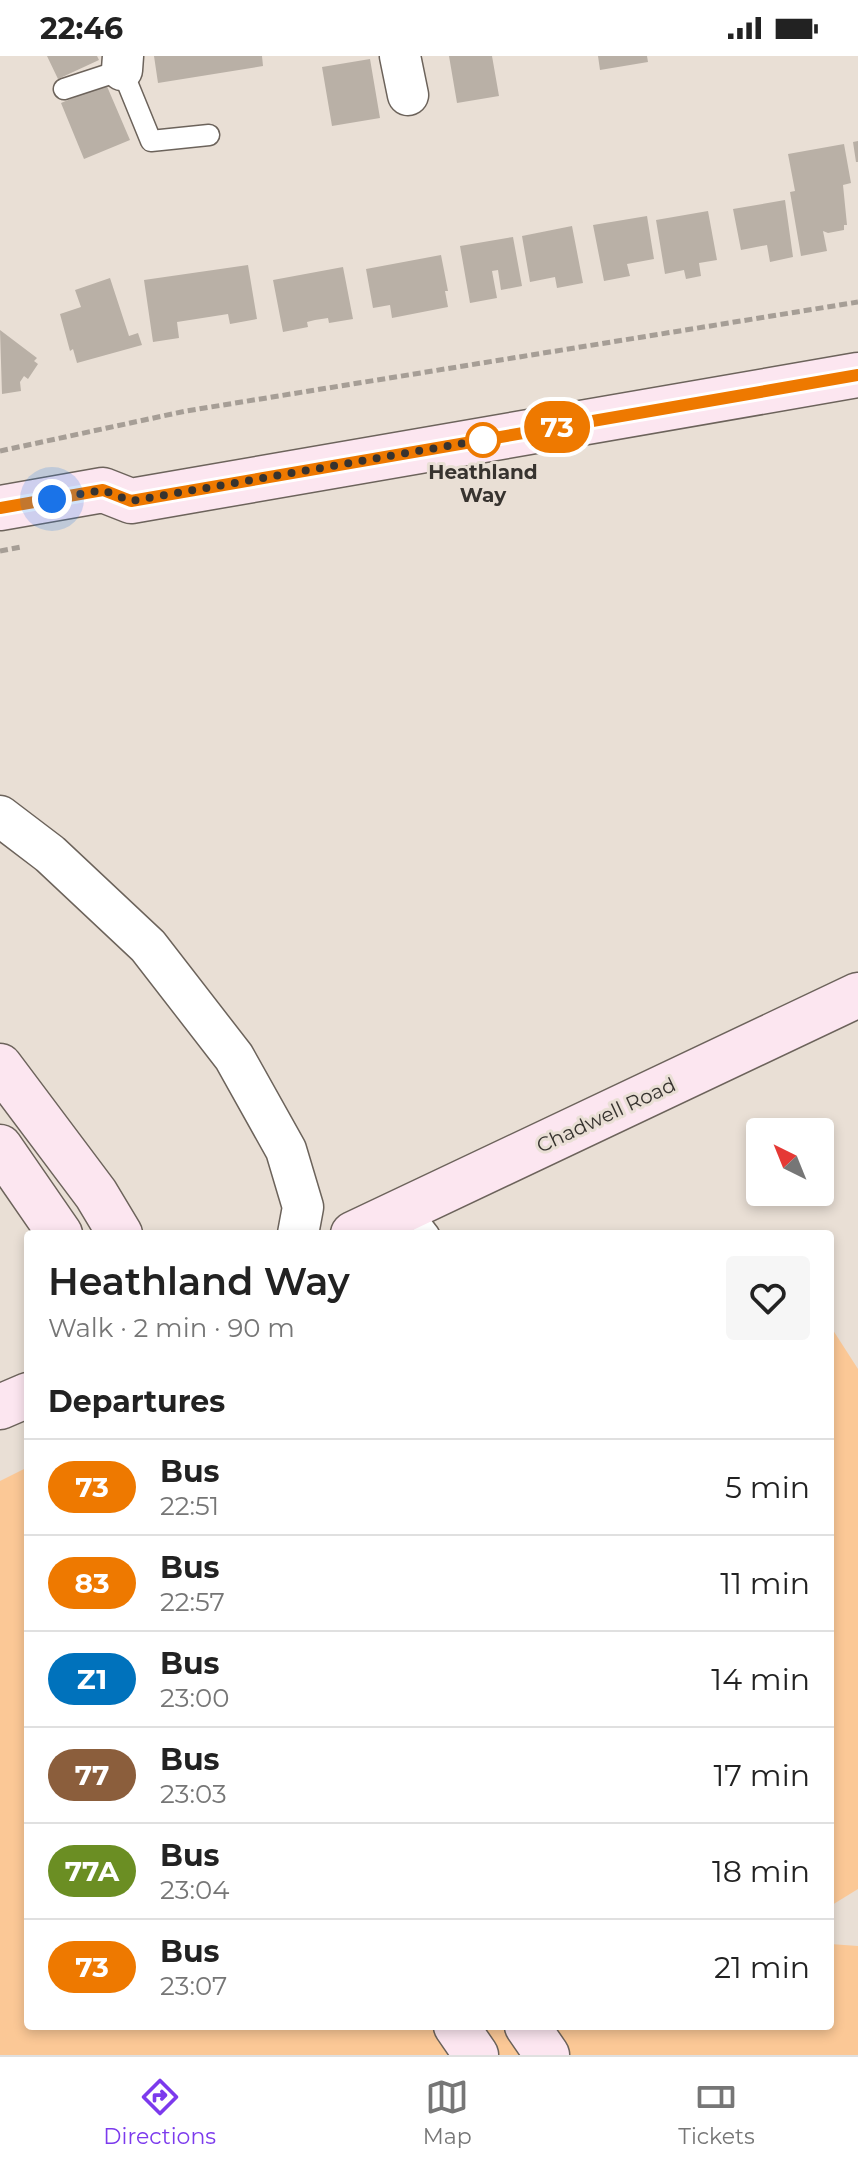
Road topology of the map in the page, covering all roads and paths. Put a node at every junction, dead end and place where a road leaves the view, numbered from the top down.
1 (400, 56) edge
2 (122, 63) edge
3 (64, 89) dead end
4 (408, 95) dead end
5 (209, 135) dead end
6 (858, 302) edge
7 (858, 375) edge
8 (0, 451) edge
9 (131, 501) junction
10 (0, 508) edge
11 (0, 539) edge
12 (0, 816) edge
13 (858, 995) edge
14 (0, 1066) edge
15 (0, 1147) edge
16 (419, 1221) edge
17 (57, 1230) edge
18 (118, 1230) edge
19 (299, 1230) edge
20 (373, 1230) edge
21 (459, 2030) edge
22 (530, 2030) edge
23 (476, 2055) edge
24 (547, 2055) edge

1 - 4 street
2 - 3 lane
2 - 5 lane
6 - 8 path
7 - 9 main road
9 - 10 main road
9 - 11 main road
12 - 19 street
13 - 16 main road, Chadwell Road
14 - 18 main road
15 - 17 main road
16 - 20 main road, Chadwell Road
21 - 23 main road
22 - 24 main road

